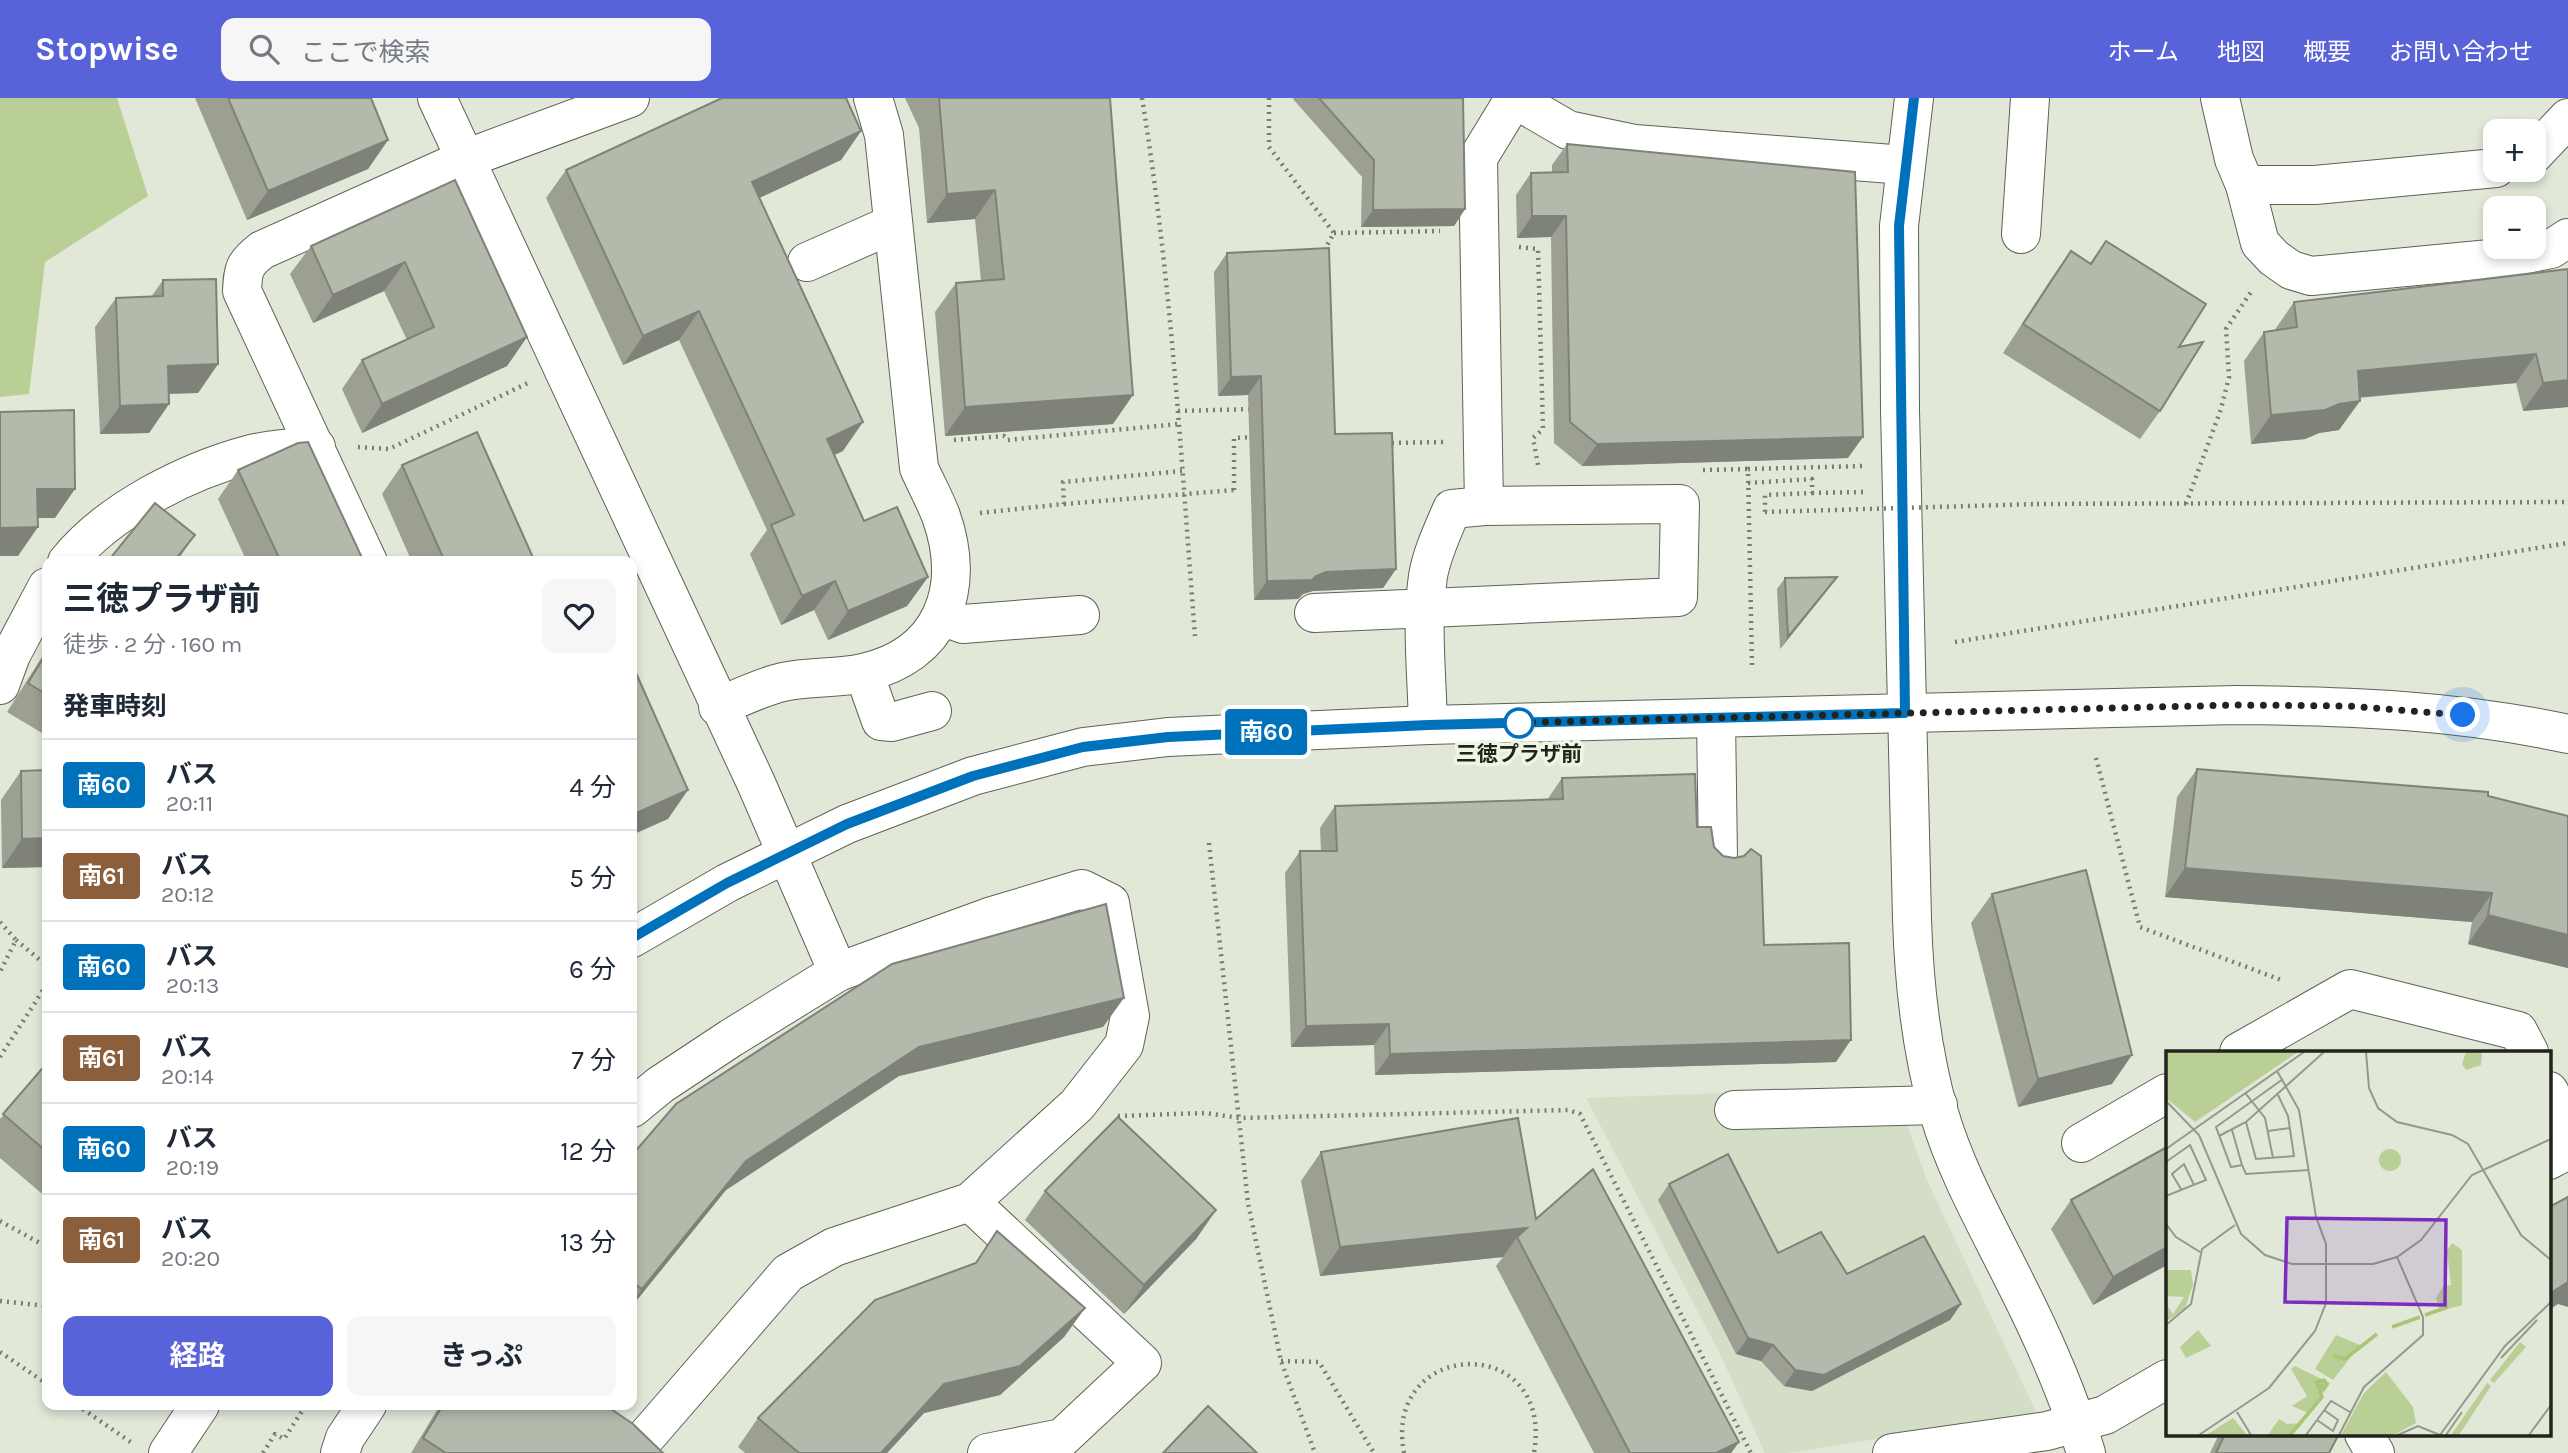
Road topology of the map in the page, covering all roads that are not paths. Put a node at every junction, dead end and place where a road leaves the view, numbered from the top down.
1 (437, 98) edge
2 (630, 98) edge
3 (873, 98) edge
4 (1914, 98) edge
5 (2031, 98) edge
6 (2220, 98) edge
7 (1514, 99) edge
8 (2568, 118) edge
9 (2546, 141) edge
10 (465, 159) junction
11 (1905, 165) junction
12 (2483, 169) edge
13 (2245, 185) junction
14 (893, 224) junction
15 (2021, 234) dead end
16 (2568, 238) edge
17 (807, 262) dead end
18 (332, 447) junction
19 (1484, 506) junction
20 (72, 556) edge
21 (366, 556) edge
22 (42, 606) edge
23 (1425, 607) junction
24 (1314, 613) edge
25 (1080, 615) dead end
26 (942, 616) junction
27 (864, 673) junction
28 (0, 685) edge
29 (718, 707) junction
30 (932, 711) dead end
31 (1905, 713) junction
32 (1716, 718) junction
33 (1428, 725) junction
34 (2568, 734) edge
35 (787, 852) junction
36 (1718, 858) edge
37 (637, 935) edge
38 (838, 972) junction
39 (2241, 1051) edge
40 (2528, 1051) edge
41 (2550, 1093) edge
42 (2166, 1094) edge
43 (637, 1104) edge
44 (1938, 1105) junction
45 (1734, 1110) dead end
46 (2568, 1129) edge
47 (2081, 1143) dead end
48 (2568, 1150) edge
49 (2550, 1159) edge
50 (970, 1202) junction
51 (2166, 1379) edge
52 (195, 1410) edge
53 (364, 1410) edge
54 (2365, 1436) edge
55 (643, 1437) edge
56 (2081, 1438) edge
57 (152, 1450) edge
58 (340, 1453) edge
59 (987, 1453) edge
60 (1892, 1453) edge
61 (2375, 1453) edge

1 - 10 street
2 - 10 street
3 - 14 street
4 - 11 street
5 - 15 street
6 - 13 street
7 - 11 street
7 - 19 street
8 - 9 street
10 - 18 street
10 - 29 street
11 - 31 street
12 - 13 street
13 - 16 street
14 - 17 street
14 - 26 street
18 - 20 street
18 - 21 street
19 - 23 street
19 - 23 street
22 - 28 street
23 - 24 street
23 - 33 street
25 - 26 street
26 - 27 street
27 - 29 street
27 - 30 street
29 - 35 street
31 - 32 street
31 - 34 street
31 - 44 street
32 - 33 street
32 - 36 street
33 - 35 street
35 - 37 street
35 - 38 street
38 - 43 street
38 - 50 street
39 - 40 street
41 - 46 street
42 - 47 street
44 - 45 street
44 - 56 street
48 - 49 street
50 - 55 street
50 - 59 street
51 - 56 street
52 - 57 street
53 - 58 street
54 - 61 street
56 - 60 street

